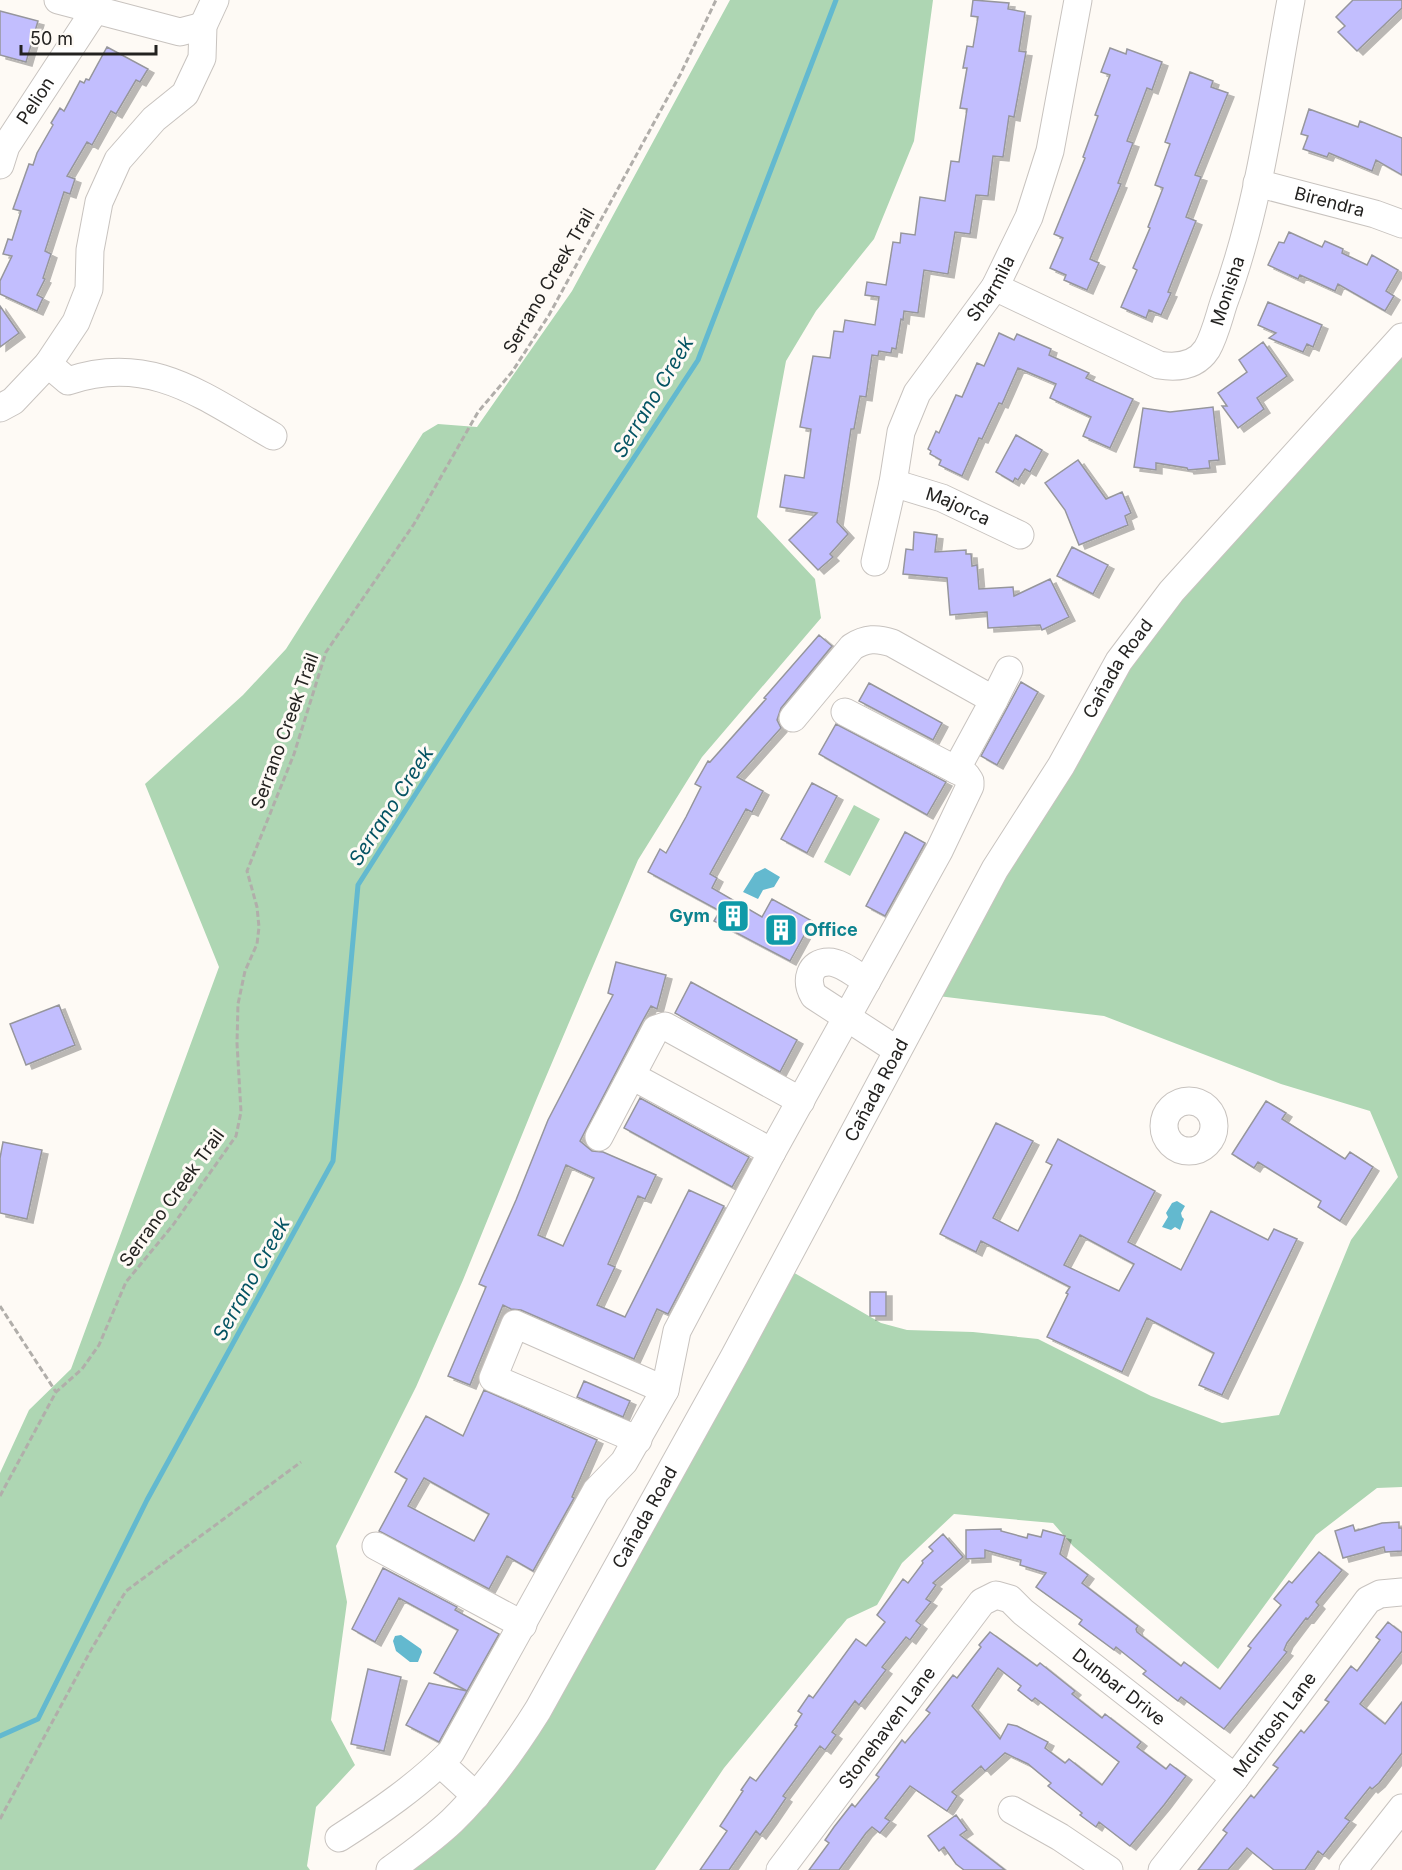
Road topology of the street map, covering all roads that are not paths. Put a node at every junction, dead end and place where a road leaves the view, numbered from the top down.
1 (58, 0) edge
2 (215, 0) edge
3 (1078, 0) edge
4 (1291, 0) edge
5 (95, 10) junction
6 (202, 26) junction
7 (2, 152) edge
8 (1257, 183) junction
9 (1402, 224) edge
10 (995, 287) junction
11 (1402, 337) edge
12 (48, 364) junction
13 (0, 408) edge
14 (273, 436) dead end
15 (893, 483) junction
16 (1020, 535) dead end
17 (875, 562) dead end
18 (1009, 670) dead end
19 (994, 700) junction
20 (845, 712) dead end
21 (793, 718) dead end
22 (956, 770) junction
23 (867, 981) junction
24 (846, 1017) junction
25 (897, 1050) junction
26 (632, 1076) junction
27 (801, 1101) junction
28 (599, 1137) dead end
29 (772, 1152) junction
30 (665, 1390) junction
31 (638, 1440) junction
32 (376, 1546) dead end
33 (1399, 1592) edge
34 (1003, 1596) joint
35 (523, 1625) junction
36 (440, 1764) junction
37 (1235, 1778) junction
38 (476, 1796) junction
39 (1402, 1808) edge
40 (1012, 1810) dead end
41 (339, 1838) dead end
42 (390, 1870) edge
43 (780, 1870) edge
44 (1109, 1870) edge
45 (1161, 1870) edge
46 (1353, 1870) edge

1 - 5 street
2 - 6 street
3 - 10 street, Sharmila
4 - 8 street, Monisha
5 - 6 street
5 - 7 street, Pelion
6 - 12 street
8 - 9 street, Birendra
8 - 10 street, Monisha
10 - 15 street, Sharmila
11 - 25 street, Cañada Road
12 - 13 street
12 - 14 street
15 - 16 street, Majorca
15 - 17 street, Sharmila
18 - 19 street
19 - 21 street
19 - 22 street
20 - 22 street
22 - 23 street
23 - 24 street
23 - 24 street
24 - 25 street
24 - 27 street
25 - 38 street, Cañada Road
26 - 27 street
26 - 28 street
26 - 29 street
27 - 29 street
29 - 30 street
30 - 31 street
30 - 31 street
31 - 35 street
32 - 35 street
33 - 37 street, McIntosh Lane
34 - 37 street, Dunbar Drive
34 - 43 street, Stonehaven Lane
35 - 36 street
36 - 38 street
36 - 41 street
37 - 45 street, McIntosh Lane
38 - 42 street, Cañada Road
39 - 46 street
40 - 44 street

